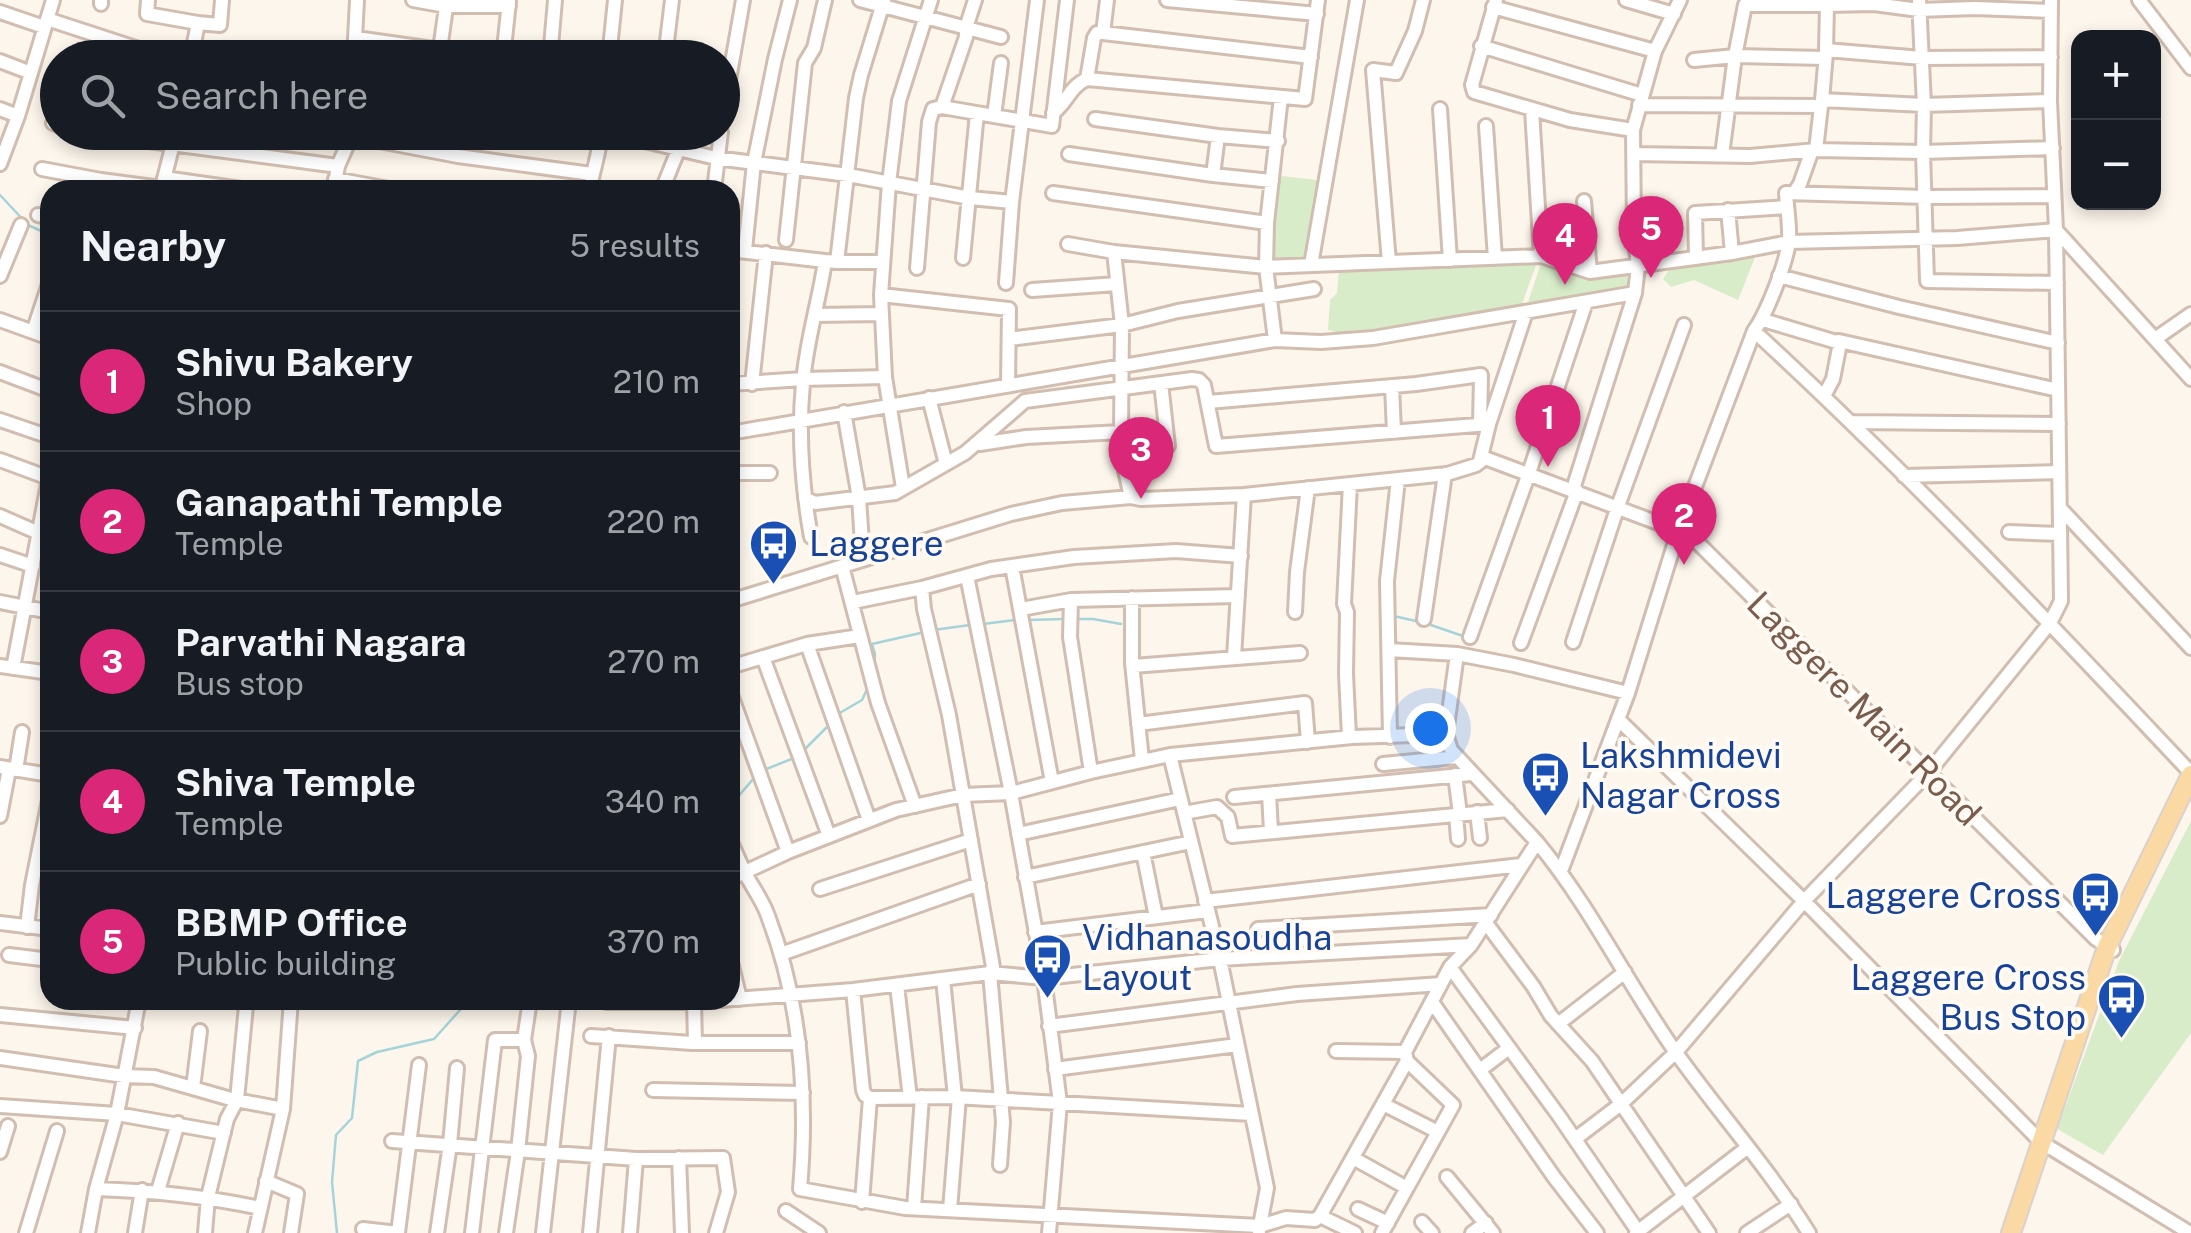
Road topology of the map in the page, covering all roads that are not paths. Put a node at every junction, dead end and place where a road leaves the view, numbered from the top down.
1 (53, 0) edge
2 (148, 0) edge
3 (222, 0) edge
4 (358, 0) edge
5 (414, 0) edge
6 (555, 0) edge
7 (616, 0) edge
8 (672, 0) edge
9 (744, 0) edge
10 (790, 0) edge
11 (826, 0) edge
12 (860, 0) edge
13 (930, 0) edge
14 (976, 0) edge
15 (1036, 0) edge
16 (1066, 0) edge
17 (1106, 0) edge
18 (1167, 0) edge
19 (1357, 0) edge
20 (1424, 0) edge
21 (1626, 0) edge
22 (1680, 0) edge
23 (2139, 0) edge
24 (1874, 2) edge
25 (447, 3) edge
26 (509, 3) edge
27 (1828, 3) edge
28 (883, 4) edge
29 (1494, 4) edge
30 (1955, 4) edge
31 (1919, 5) edge
32 (2051, 5) edge
33 (1318, 7) edge
34 (0, 12) edge
35 (1674, 14) junction
36 (926, 17) junction
37 (46, 23) junction
38 (198, 23) junction
39 (966, 28) junction
40 (1103, 33) junction
41 (1001, 36) dead end
42 (356, 38) joint
43 (41, 40) edge
44 (106, 40) edge
45 (195, 40) edge
46 (366, 40) edge
47 (441, 40) edge
48 (505, 40) edge
49 (552, 40) edge
50 (612, 40) edge
51 (668, 40) edge
52 (737, 40) edge
53 (40, 43) edge
54 (1482, 46) junction
55 (1655, 51) junction
56 (1826, 54) junction
57 (1735, 56) junction
58 (1311, 57) junction
59 (2051, 57) junction
60 (1922, 58) junction
61 (1694, 60) dead end
62 (0, 62) edge
63 (1000, 64) dead end
64 (2191, 68) edge
65 (31, 73) junction
66 (1087, 79) junction
67 (1282, 97) junction
68 (1641, 100) junction
69 (2050, 101) junction
70 (1821, 103) junction
71 (1728, 105) junction
72 (1924, 106) junction
73 (942, 107) junction
74 (0, 109) edge
75 (1440, 109) dead end
76 (1532, 110) junction
77 (977, 113) junction
78 (1053, 113) junction
79 (18, 116) junction
80 (994, 116) junction
81 (1095, 119) dead end
82 (1021, 121) junction
83 (1486, 126) dead end
84 (1633, 130) junction
85 (1218, 136) junction
86 (1278, 140) junction
87 (2053, 148) junction
88 (171, 150) edge
89 (220, 150) edge
90 (347, 150) edge
91 (429, 150) edge
92 (599, 150) edge
93 (677, 150) edge
94 (686, 150) edge
95 (717, 150) edge
96 (1814, 150) junction
97 (1923, 152) junction
98 (1069, 154) dead end
99 (1634, 154) junction
100 (1722, 155) junction
101 (716, 158) junction
102 (0, 164) edge
103 (754, 164) junction
104 (42, 168) dead end
105 (792, 169) junction
106 (592, 174) junction
107 (1213, 175) junction
108 (848, 176) junction
109 (336, 178) edge
110 (100, 180) edge
111 (163, 180) edge
112 (591, 180) edge
113 (666, 180) edge
114 (715, 180) edge
115 (1272, 181) junction
116 (888, 183) junction
117 (925, 190) junction
118 (1052, 193) dead end
119 (1794, 193) junction
120 (2054, 196) junction
121 (1926, 197) junction
122 (970, 198) junction
123 (1584, 201) dead end
124 (1012, 202) junction
125 (1786, 207) junction
126 (1728, 210) junction
127 (1268, 223) junction
128 (21, 226) dead end
129 (2056, 230) junction
130 (1926, 239) junction
131 (786, 240) dead end
132 (1788, 242) junction
133 (1068, 244) dead end
134 (740, 250) edge
135 (745, 250) junction
136 (1114, 252) junction
137 (766, 253) junction
138 (1732, 253) junction
139 (1540, 256) junction
140 (963, 258) dead end
141 (1496, 258) junction
142 (1696, 258) junction
143 (1450, 260) junction
144 (831, 261) junction
145 (883, 262) junction
146 (1389, 262) junction
147 (1311, 265) junction
148 (1266, 266) junction
149 (1638, 266) junction
150 (917, 268) dead end
151 (1590, 272) junction
152 (0, 276) edge
153 (1779, 276) junction
154 (1006, 283) dead end
155 (2057, 283) junction
156 (1116, 284) junction
157 (1314, 289) dead end
158 (1032, 290) dead end
159 (1635, 294) junction
160 (880, 295) junction
161 (1269, 295) junction
162 (1586, 302) junction
163 (40, 309) edge
164 (1526, 312) junction
165 (880, 314) junction
166 (2191, 314) edge
167 (816, 315) junction
168 (0, 320) edge
169 (1122, 324) junction
170 (1684, 325) dead end
171 (1758, 325) junction
172 (32, 332) junction
173 (40, 335) edge
174 (1009, 338) junction
175 (2155, 339) junction
176 (1274, 340) junction
177 (1839, 342) junction
178 (2058, 343) junction
179 (1120, 366) junction
180 (0, 372) edge
181 (885, 377) junction
182 (803, 378) junction
183 (2191, 379) edge
184 (1162, 383) junction
185 (740, 384) edge
186 (752, 384) junction
187 (40, 386) edge
188 (1008, 386) junction
189 (1392, 386) junction
190 (1120, 388) junction
191 (2058, 390) junction
192 (1824, 396) junction
193 (929, 398) junction
194 (1208, 402) junction
195 (889, 405) junction
196 (844, 412) junction
197 (0, 420) edge
198 (800, 420) junction
199 (1850, 422) junction
200 (2059, 424) junction
201 (1484, 425) junction
202 (740, 432) edge
203 (1122, 432) junction
204 (1394, 432) junction
205 (40, 434) edge
206 (976, 444) junction
207 (1168, 446) dead end
208 (0, 460) edge
209 (1480, 462) junction
210 (946, 464) junction
211 (2059, 472) junction
212 (40, 473) edge
213 (740, 473) edge
214 (770, 473) dead end
215 (1529, 473) junction
216 (1445, 474) junction
217 (1904, 476) junction
218 (1398, 478) junction
219 (1350, 484) junction
220 (903, 488) junction
221 (1308, 488) junction
222 (1575, 490) junction
223 (1244, 495) junction
224 (1131, 497) junction
225 (804, 498) junction
226 (859, 498) junction
227 (1618, 506) junction
228 (2060, 508) junction
229 (0, 516) edge
230 (1679, 529) junction
231 (2009, 532) dead end
232 (40, 534) edge
233 (2060, 534) junction
234 (811, 537) dead end
235 (40, 547) edge
236 (0, 555) edge
237 (1241, 556) junction
238 (863, 559) junction
239 (33, 566) junction
240 (842, 566) junction
241 (1012, 566) junction
242 (967, 576) junction
243 (922, 588) junction
244 (1238, 596) junction
245 (740, 598) edge
246 (1132, 598) junction
247 (1071, 600) junction
248 (0, 602) edge
249 (853, 602) junction
250 (25, 607) junction
251 (1020, 609) junction
252 (40, 610) edge
253 (1295, 612) dead end
254 (1424, 619) dead end
255 (2050, 623) junction
256 (860, 636) junction
257 (1470, 636) dead end
258 (1572, 642) dead end
259 (808, 644) junction
260 (1521, 644) dead end
261 (2191, 648) edge
262 (1390, 650) junction
263 (1300, 653) dead end
264 (1458, 654) junction
265 (764, 657) junction
266 (1234, 657) junction
267 (740, 664) edge
268 (1133, 666) junction
269 (7, 667) edge
270 (40, 672) edge
271 (1628, 694) junction
272 (740, 720) edge
273 (1618, 720) junction
274 (1138, 724) junction
275 (22, 732) dead end
276 (1446, 734) junction
277 (1390, 737) junction
278 (1350, 738) junction
279 (1308, 742) junction
280 (1170, 756) junction
281 (1457, 757) junction
282 (1142, 760) junction
283 (1383, 764) dead end
284 (8, 769) edge
285 (1091, 772) junction
286 (1928, 773) junction
287 (40, 774) edge
288 (1471, 774) junction
289 (2191, 774) edge
290 (1455, 776) junction
291 (1052, 782) junction
292 (1010, 794) junction
293 (1268, 794) junction
294 (962, 795) junction
295 (2191, 795) edge
296 (1234, 797) dead end
297 (915, 806) junction
298 (1182, 806) junction
299 (1508, 810) junction
300 (1477, 812) junction
301 (1458, 814) junction
302 (0, 816) edge
303 (869, 820) junction
304 (1272, 831) junction
305 (1018, 834) junction
306 (829, 836) junction
307 (1480, 838) dead end
308 (971, 840) junction
309 (1458, 840) dead end
310 (1191, 842) junction
311 (1537, 842) junction
312 (40, 845) edge
313 (788, 852) junction
314 (1144, 852) junction
315 (740, 862) edge
316 (1521, 865) junction
317 (1562, 872) junction
318 (745, 873) junction
319 (740, 875) edge
320 (1025, 877) junction
321 (978, 884) junction
322 (32, 885) junction
323 (40, 886) edge
324 (820, 889) dead end
325 (1804, 901) junction
326 (1206, 906) junction
327 (1156, 917) junction
328 (1488, 919) junction
329 (0, 922) edge
330 (27, 926) junction
331 (40, 928) edge
332 (1258, 929) dead end
333 (1035, 932) junction
334 (1471, 945) junction
335 (2111, 949) junction
336 (782, 954) junction
337 (9, 955) dead end
338 (40, 959) edge
339 (1220, 960) junction
340 (1450, 966) junction
341 (1625, 972) junction
342 (990, 973) junction
343 (1044, 978) junction
344 (943, 979) junction
345 (1441, 984) junction
346 (897, 985) junction
347 (853, 990) junction
348 (791, 994) junction
349 (740, 999) edge
350 (1228, 1002) junction
351 (1432, 1002) junction
352 (137, 1010) edge
353 (246, 1010) edge
354 (290, 1010) edge
355 (528, 1010) edge
356 (568, 1010) edge
357 (694, 1010) edge
358 (0, 1015) edge
359 (1558, 1024) junction
360 (1049, 1026) junction
361 (134, 1028) junction
362 (200, 1031) dead end
363 (591, 1036) dead end
364 (609, 1036) junction
365 (524, 1040) junction
366 (695, 1042) junction
367 (800, 1043) junction
368 (1237, 1046) junction
369 (1509, 1048) junction
370 (1336, 1051) dead end
371 (1676, 1052) junction
372 (1406, 1056) junction
373 (0, 1058) edge
374 (419, 1065) dead end
375 (457, 1068) dead end
376 (1055, 1069) junction
377 (1480, 1070) junction
378 (124, 1076) junction
379 (193, 1088) junction
380 (654, 1090) dead end
381 (803, 1093) junction
382 (957, 1097) junction
383 (870, 1098) junction
384 (916, 1098) junction
385 (237, 1100) junction
386 (1002, 1100) junction
387 (1060, 1104) junction
388 (1383, 1104) junction
389 (1621, 1104) junction
390 (0, 1106) edge
391 (284, 1109) junction
392 (117, 1114) junction
393 (1252, 1114) junction
394 (178, 1123) junction
395 (8, 1126) dead end
396 (57, 1131) dead end
397 (1438, 1132) junction
398 (224, 1133) junction
399 (1575, 1139) junction
400 (392, 1141) dead end
401 (411, 1142) junction
402 (450, 1144) junction
403 (2044, 1145) junction
404 (1748, 1147) junction
405 (483, 1148) junction
406 (518, 1151) junction
407 (0, 1152) edge
408 (553, 1153) junction
409 (597, 1156) junction
410 (636, 1158) junction
411 (679, 1158) junction
412 (1352, 1158) junction
413 (1000, 1164) dead end
414 (1447, 1178) dead end
415 (266, 1181) junction
416 (1407, 1188) junction
417 (96, 1189) junction
418 (142, 1190) junction
419 (158, 1191) junction
420 (1686, 1196) junction
421 (208, 1197) junction
422 (862, 1202) junction
423 (1791, 1204) junction
424 (260, 1208) junction
425 (914, 1208) junction
426 (1358, 1209) dead end
427 (950, 1210) junction
428 (786, 1211) dead end
429 (1320, 1216) junction
430 (1051, 1217) junction
431 (1385, 1228) edge
432 (1489, 1228) edge
433 (363, 1229) dead end
434 (1259, 1230) edge
435 (26, 1233) edge
436 (88, 1233) edge
437 (135, 1233) edge
438 (205, 1233) edge
439 (255, 1233) edge
440 (291, 1233) edge
441 (437, 1233) edge
442 (472, 1233) edge
443 (506, 1233) edge
444 (543, 1233) edge
445 (590, 1233) edge
446 (630, 1233) edge
447 (682, 1233) edge
448 (716, 1233) edge
449 (819, 1233) edge
450 (1050, 1233) edge
451 (1356, 1233) edge
452 (1472, 1233) edge
453 (1596, 1233) edge
454 (1638, 1233) edge
455 (1709, 1233) edge
456 (1748, 1233) edge
457 (1810, 1233) edge
458 (2011, 1233) edge
459 (2020, 1233) edge
460 (2190, 1233) edge

1 - 37 street
2 - 38 street
3 - 38 street
4 - 42 street
5 - 25 street
6 - 49 street
7 - 50 street
8 - 51 street
9 - 52 street
10 - 103 street
11 - 105 street
12 - 28 street
13 - 36 street
14 - 39 street
15 - 82 street
16 - 78 street
17 - 40 street
18 - 33 street
19 - 147 street
20 - 146 street
21 - 35 street
22 - 35 street
23 - 64 street
24 - 27 street
24 - 31 street
25 - 26 street
25 - 47 street
26 - 48 street
27 - 56 street
27 - 57 street
28 - 36 street
28 - 108 street
29 - 54 street
29 - 55 street
30 - 31 street
30 - 32 street
31 - 60 street
32 - 59 street
33 - 58 street
34 - 37 street
35 - 55 street
36 - 39 street
36 - 116 street
37 - 43 street
37 - 44 street
38 - 45 street
39 - 41 street
39 - 73 street
40 - 58 street
40 - 66 street
42 - 46 street
53 - 65 street
54 - 68 street
54 - 76 street
55 - 68 street
56 - 57 street
56 - 60 street
56 - 70 street
57 - 61 street
57 - 71 street
58 - 67 street
59 - 60 street
59 - 69 street
60 - 72 street
62 - 65 street
63 - 80 street
65 - 79 street
66 - 67 street
66 - 78 street
67 - 86 street
68 - 71 street
68 - 84 street
69 - 72 street
69 - 87 street
70 - 71 street
70 - 72 street
70 - 96 street
71 - 100 street
72 - 97 street
73 - 77 street
73 - 117 street
74 - 79 street
75 - 143 street
76 - 84 street
76 - 139 street
77 - 80 street
77 - 122 street
78 - 82 street
79 - 102 street
80 - 82 street
81 - 85 street
82 - 124 street
83 - 141 street
84 - 99 street
85 - 86 street
85 - 107 street
86 - 115 street
87 - 97 street
87 - 120 street
88 - 111 street
89 - 109 street
90 - 109 street
91 - 106 street
92 - 106 street
93 - 113 street
94 - 101 street
95 - 101 street
96 - 97 street
96 - 100 street
96 - 119 street
97 - 121 street
98 - 107 street
99 - 100 street
99 - 149 street
101 - 103 street
101 - 114 street
103 - 105 street
103 - 135 street
104 - 110 street
105 - 108 street
105 - 131 street
106 - 112 street
107 - 115 street
108 - 116 street
108 - 144 street
115 - 127 street
116 - 117 street
116 - 145 street
117 - 122 street
117 - 150 street
118 - 127 street
119 - 121 street
119 - 125 street
120 - 121 street
120 - 129 street
121 - 130 street
122 - 124 street
122 - 140 street
123 - 151 street
124 - 154 street
125 - 126 street
125 - 132 street
126 - 138 street
126 - 142 street
127 - 148 street
128 - 152 street
129 - 130 street
129 - 155 street
129 - 175 street
130 - 132 street
130 - 155 street
132 - 138 street
132 - 153 street
133 - 136 street
134 - 135 street
135 - 137 street
136 - 148 street
136 - 156 street
137 - 144 street
137 - 186 street
138 - 142 street
139 - 141 street
139 - 151 street
141 - 143 street
142 - 149 street
143 - 146 street
144 - 145 street
144 - 167 street
145 - 160 street
146 - 147 street
147 - 148 street
148 - 161 street
149 - 151 street
149 - 159 street
153 - 171 street
153 - 178 street
155 - 178 street
156 - 158 street
156 - 169 street
157 - 161 street
159 - 162 street
159 - 222 street
160 - 165 street
160 - 174 street
161 - 169 street
161 - 176 street
162 - 164 street
162 - 215 street
163 - 172 street
164 - 176 street
164 - 201 street
165 - 167 street
165 - 181 street
166 - 175 street
167 - 182 street
168 - 172 street
169 - 174 street
169 - 179 street
170 - 227 street
171 - 177 street
171 - 192 street
171 - 230 street
172 - 173 street
174 - 188 street
175 - 183 street
176 - 179 street
177 - 191 street
177 - 192 street
178 - 191 street
179 - 188 street
179 - 190 street
180 - 187 street
181 - 182 street
181 - 195 street
182 - 186 street
182 - 198 street
184 - 190 street
184 - 194 street
184 - 207 street
185 - 186 street
188 - 193 street
189 - 194 street
189 - 201 street
189 - 204 street
190 - 203 street
190 - 206 street
191 - 200 street
192 - 199 street
193 - 195 street
193 - 210 street
194 - 204 street
195 - 196 street
195 - 220 street
196 - 198 street
196 - 226 street
197 - 205 street
198 - 202 street
198 - 225 street
199 - 200 street
199 - 217 street
200 - 211 street
201 - 204 street
201 - 209 street
203 - 206 street
203 - 224 street
206 - 210 street
208 - 212 street
209 - 215 street, Laggere Main Road
209 - 216 street
210 - 220 street
211 - 217 street
211 - 228 street
213 - 214 street
215 - 222 street, Laggere Main Road
215 - 257 street
216 - 218 street
216 - 254 street
217 - 255 street
218 - 219 street
218 - 262 street
219 - 221 street
219 - 278 street
220 - 226 street
221 - 223 street
221 - 253 street
222 - 227 street, Laggere Main Road
222 - 260 street
223 - 224 street
223 - 237 street
224 - 238 street
225 - 226 street
225 - 234 street
226 - 238 street
227 - 230 street, Laggere Main Road
227 - 258 street
228 - 233 street
228 - 261 street
229 - 232 street
230 - 271 street
230 - 286 street, Laggere Main Road
231 - 233 street
233 - 255 street
235 - 239 street
236 - 239 street
237 - 241 street
237 - 244 street
238 - 240 street
239 - 250 street
240 - 245 street
240 - 249 street
241 - 242 street
241 - 251 street
242 - 243 street
242 - 292 street
243 - 249 street
243 - 294 street
244 - 246 street
244 - 266 street
246 - 247 street
246 - 268 street
247 - 251 street
247 - 285 street
248 - 250 street
249 - 256 street
250 - 252 street
250 - 269 street
251 - 291 street
255 - 286 street
255 - 289 street
256 - 259 street
256 - 297 street
259 - 265 street
259 - 303 street
262 - 264 street
262 - 277 street
263 - 266 street
264 - 271 street
264 - 276 street
265 - 267 street
265 - 306 street
266 - 268 street
268 - 274 street
269 - 270 street
271 - 273 street
272 - 313 street
273 - 317 street
273 - 325 street
274 - 279 street
274 - 282 street
275 - 284 street
276 - 277 street
276 - 281 street
277 - 278 street
278 - 279 street
279 - 280 street
280 - 282 street
280 - 298 street
281 - 283 street
281 - 288 street
282 - 285 street
284 - 287 street
284 - 302 street
285 - 291 street
286 - 325 street
286 - 335 street, Laggere Main Road
288 - 290 street
288 - 299 street
289 - 335 main road
290 - 293 street
290 - 301 street
291 - 292 street
292 - 294 street
292 - 305 street
293 - 296 street
293 - 304 street
294 - 297 street
294 - 308 street
295 - 335 main road
297 - 303 street
298 - 304 street
298 - 305 street
298 - 310 street
299 - 300 street
299 - 311 street
300 - 301 street
300 - 307 street
301 - 304 street
301 - 309 street
303 - 306 street
305 - 320 street
306 - 313 street
308 - 321 street
308 - 324 street
310 - 314 street
310 - 326 street
311 - 316 street
311 - 317 street
312 - 322 street
313 - 318 street
314 - 320 street
314 - 327 street
315 - 318 street
316 - 326 street
316 - 328 street
317 - 341 street
318 - 319 street
318 - 336 street
320 - 333 street
321 - 336 street
321 - 342 street
322 - 323 street
322 - 330 street
325 - 371 street
325 - 403 street
326 - 327 street
326 - 339 street
327 - 333 street
328 - 332 street
328 - 334 street
328 - 359 street
329 - 330 street
330 - 331 street
333 - 343 street
334 - 339 street
334 - 340 street
335 - 403 main road
336 - 348 street
337 - 338 street
339 - 343 street
339 - 350 street
340 - 345 street
340 - 369 street
341 - 359 street
341 - 371 street
342 - 343 street
342 - 344 street
342 - 386 street
343 - 360 street
344 - 346 street
344 - 382 street
345 - 350 street
345 - 351 street
346 - 347 street
346 - 384 street
347 - 348 street
347 - 383 street
348 - 349 street
348 - 367 street
350 - 360 street
350 - 368 street
351 - 372 street
351 - 377 street
352 - 361 street
353 - 385 street
354 - 391 street
355 - 365 street
356 - 408 street
357 - 366 street
358 - 361 street
359 - 389 street
360 - 376 street
361 - 378 street
362 - 379 street
363 - 364 street
364 - 366 street
364 - 409 street
365 - 405 street
365 - 406 street
366 - 367 street
367 - 381 street
368 - 376 street
368 - 393 street
369 - 377 street
369 - 399 street
370 - 372 street
371 - 389 street
371 - 404 street
372 - 388 street
372 - 397 street
373 - 378 street
374 - 401 street
375 - 402 street
376 - 387 street
377 - 453 street
378 - 379 street
378 - 392 street
379 - 385 street
380 - 381 street
381 - 422 street
382 - 384 street
382 - 386 street
382 - 427 street
383 - 384 street
383 - 422 street
384 - 425 street
385 - 391 street
385 - 398 street
386 - 387 street
386 - 413 street
387 - 393 street
387 - 430 street
388 - 397 street
388 - 412 street
389 - 399 street
389 - 420 street
390 - 392 street
391 - 415 street
392 - 394 street
392 - 417 street
393 - 434 street
394 - 398 street
394 - 419 street
395 - 407 street
396 - 435 street
397 - 416 street
398 - 421 street
399 - 454 street
400 - 401 street
401 - 402 street
401 - 433 street
402 - 405 street
402 - 441 street
403 - 458 main road
403 - 459 main road
403 - 460 street
404 - 420 street
404 - 423 street
405 - 406 street
405 - 442 street
406 - 408 street
406 - 443 street
408 - 409 street
408 - 444 street
409 - 410 street
409 - 445 street
410 - 411 street
410 - 446 street
411 - 447 street
411 - 448 street
412 - 416 street
412 - 429 street
414 - 432 street
415 - 424 street
415 - 440 street
416 - 431 street
417 - 418 street
417 - 436 street
418 - 419 street
418 - 437 street
419 - 421 street
420 - 454 street
420 - 455 street
421 - 424 street
421 - 438 street
422 - 425 street
423 - 456 street
423 - 457 street
424 - 439 street
425 - 427 street
426 - 431 street
427 - 430 street
428 - 449 street
429 - 434 street
429 - 451 street
430 - 434 street
430 - 450 street
432 - 452 street

